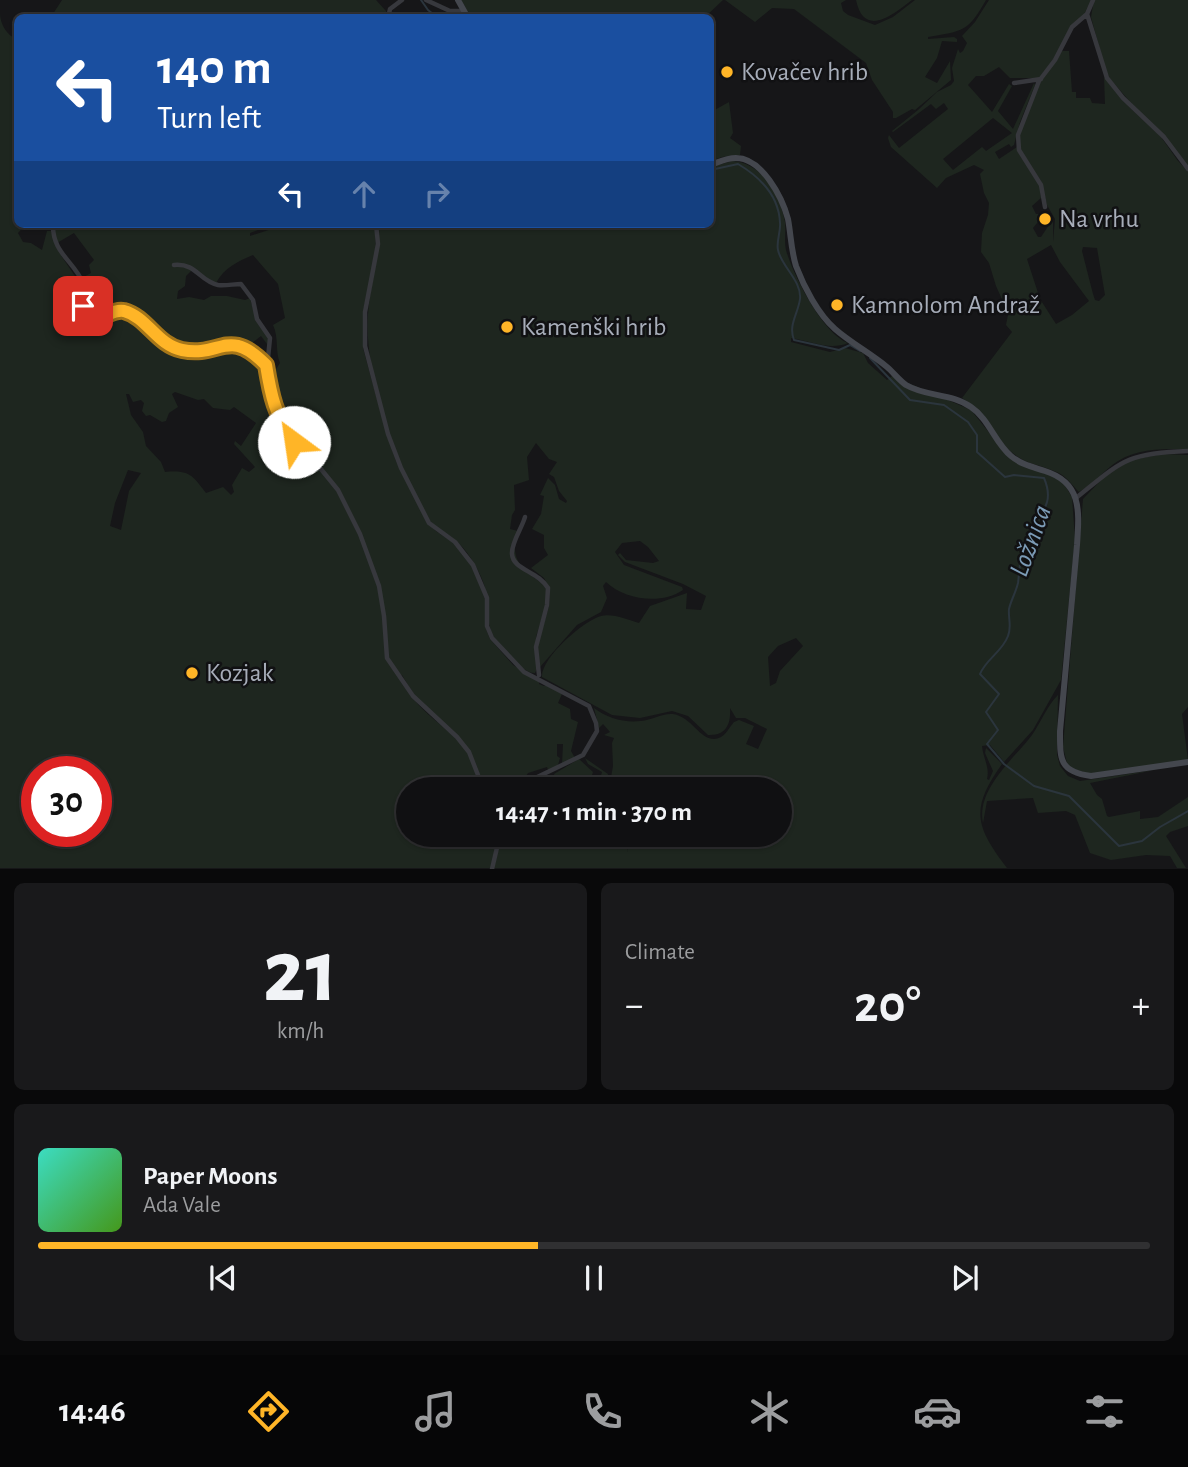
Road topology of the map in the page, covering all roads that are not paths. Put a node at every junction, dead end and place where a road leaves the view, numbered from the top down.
1 (402, 0) edge
2 (426, 0) edge
3 (458, 0) edge
4 (1093, 0) edge
5 (463, 10) junction
6 (389, 14) edge
7 (466, 14) edge
8 (1087, 14) junction
9 (1041, 79) junction
10 (1014, 83) dead end
11 (714, 163) edge
12 (1188, 169) edge
13 (1045, 207) dead end
14 (53, 228) edge
15 (376, 228) edge
16 (174, 265) dead end
17 (267, 369) junction
18 (1188, 451) edge
19 (1076, 498) junction
20 (525, 517) dead end
21 (539, 675) dead end
22 (1188, 762) edge
23 (478, 777) edge
24 (537, 777) edge
25 (497, 847) edge
26 (492, 869) edge

1 - 6 street
2 - 5 street
3 - 5 street
4 - 8 street
5 - 7 street
8 - 9 street
8 - 12 street
9 - 10 street
9 - 13 street
11 - 19 street
14 - 17 street
15 - 24 street
16 - 17 street
17 - 23 street
18 - 19 street
19 - 22 street
20 - 21 street
25 - 26 street

